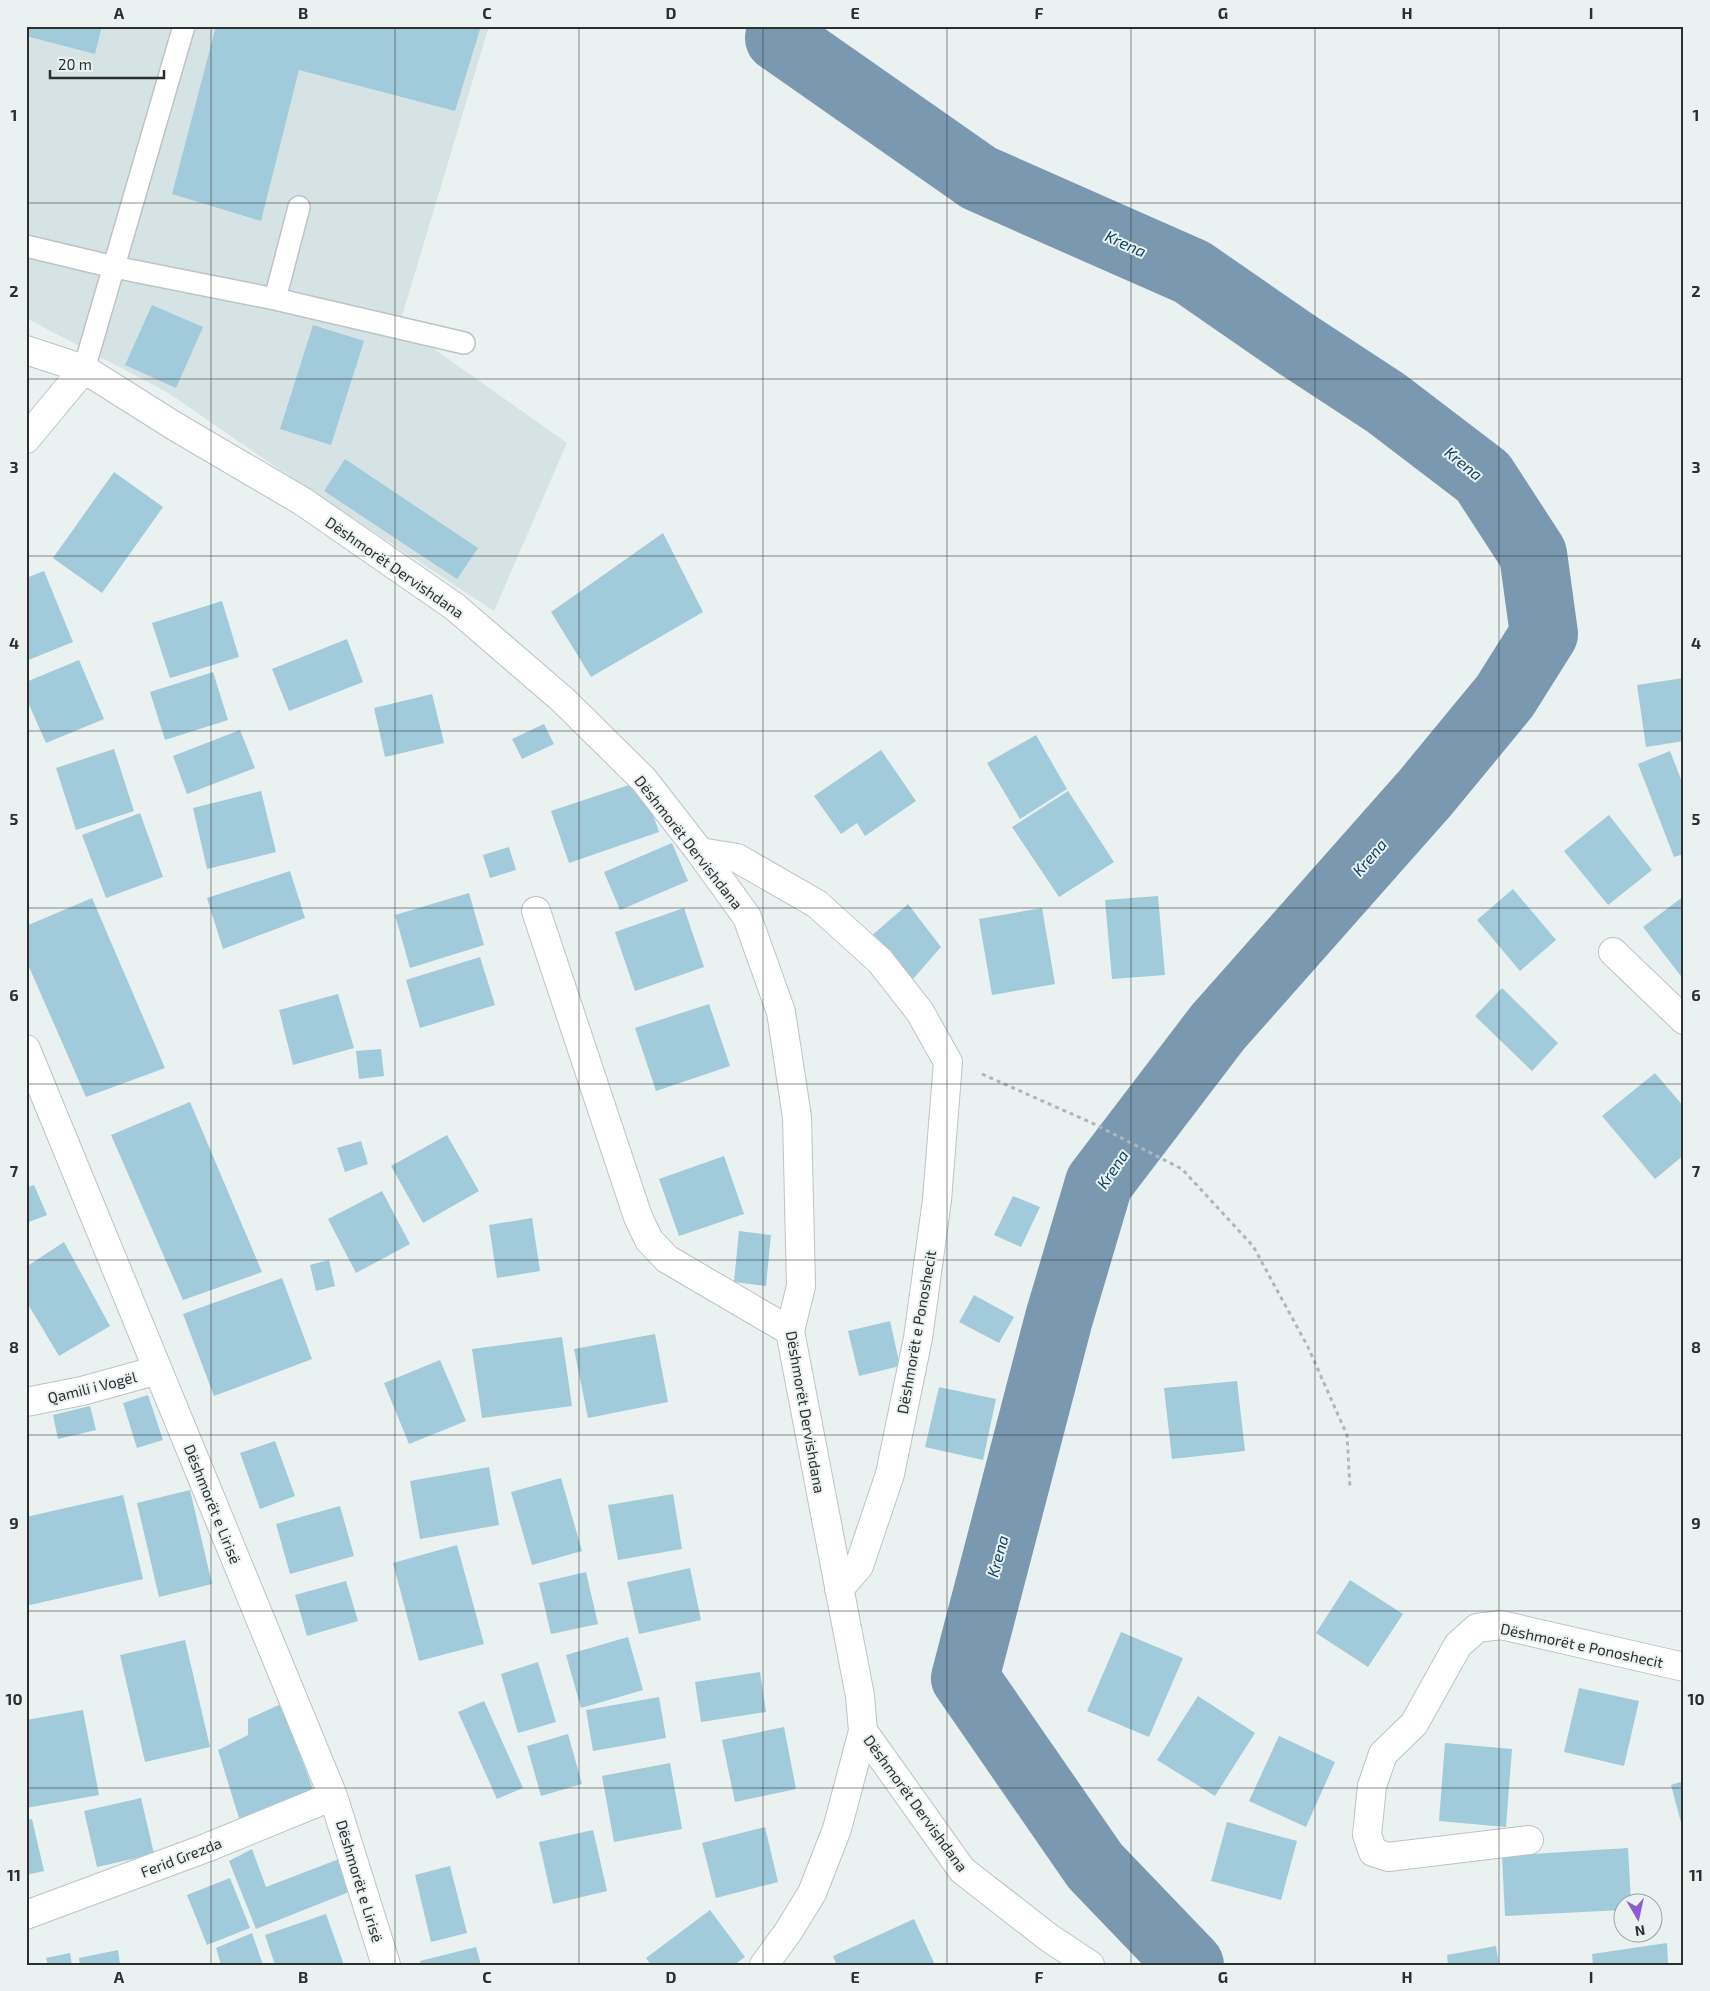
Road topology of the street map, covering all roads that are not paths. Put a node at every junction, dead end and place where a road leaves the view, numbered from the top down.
1 (184, 26) edge
2 (300, 208) dead end
3 (26, 246) edge
4 (114, 267) junction
5 (275, 299) junction
6 (464, 344) dead end
7 (26, 350) edge
8 (84, 369) junction
9 (26, 440) edge
10 (700, 852) junction
11 (536, 911) dead end
12 (1613, 952) dead end
13 (1684, 1020) edge
14 (26, 1049) edge
15 (790, 1331) junction
16 (158, 1370) junction
17 (26, 1402) edge
18 (839, 1589) junction
19 (1684, 1667) edge
20 (863, 1731) junction
21 (333, 1796) junction
22 (1529, 1840) dead end
23 (26, 1915) edge
24 (386, 1965) edge
25 (764, 1965) edge
26 (1090, 1965) edge

1 - 4 lane
2 - 5 lane
3 - 4 lane
4 - 5 lane
4 - 8 lane
5 - 6 lane
7 - 8 street, Dëshmorët Dervishdana
8 - 9 street
8 - 10 street, Dëshmorët Dervishdana
10 - 15 street, Dëshmorët Dervishdana
10 - 18 street, Dëshmorët e Ponoshecit
11 - 15 street
12 - 13 street
14 - 16 street, Dëshmorët e Lirisë
15 - 18 street, Dëshmorët Dervishdana
16 - 17 street, Qamili i Vogël
16 - 21 street, Dëshmorët e Lirisë
18 - 20 street, Dëshmorët Dervishdana
19 - 22 street, Dëshmorët e Ponoshecit
20 - 25 street, Dëshmorët Dervishdana
20 - 26 street, Dëshmorët Dervishdana
21 - 23 street, Ferid Grezda
21 - 24 street, Dëshmorët e Lirisë

